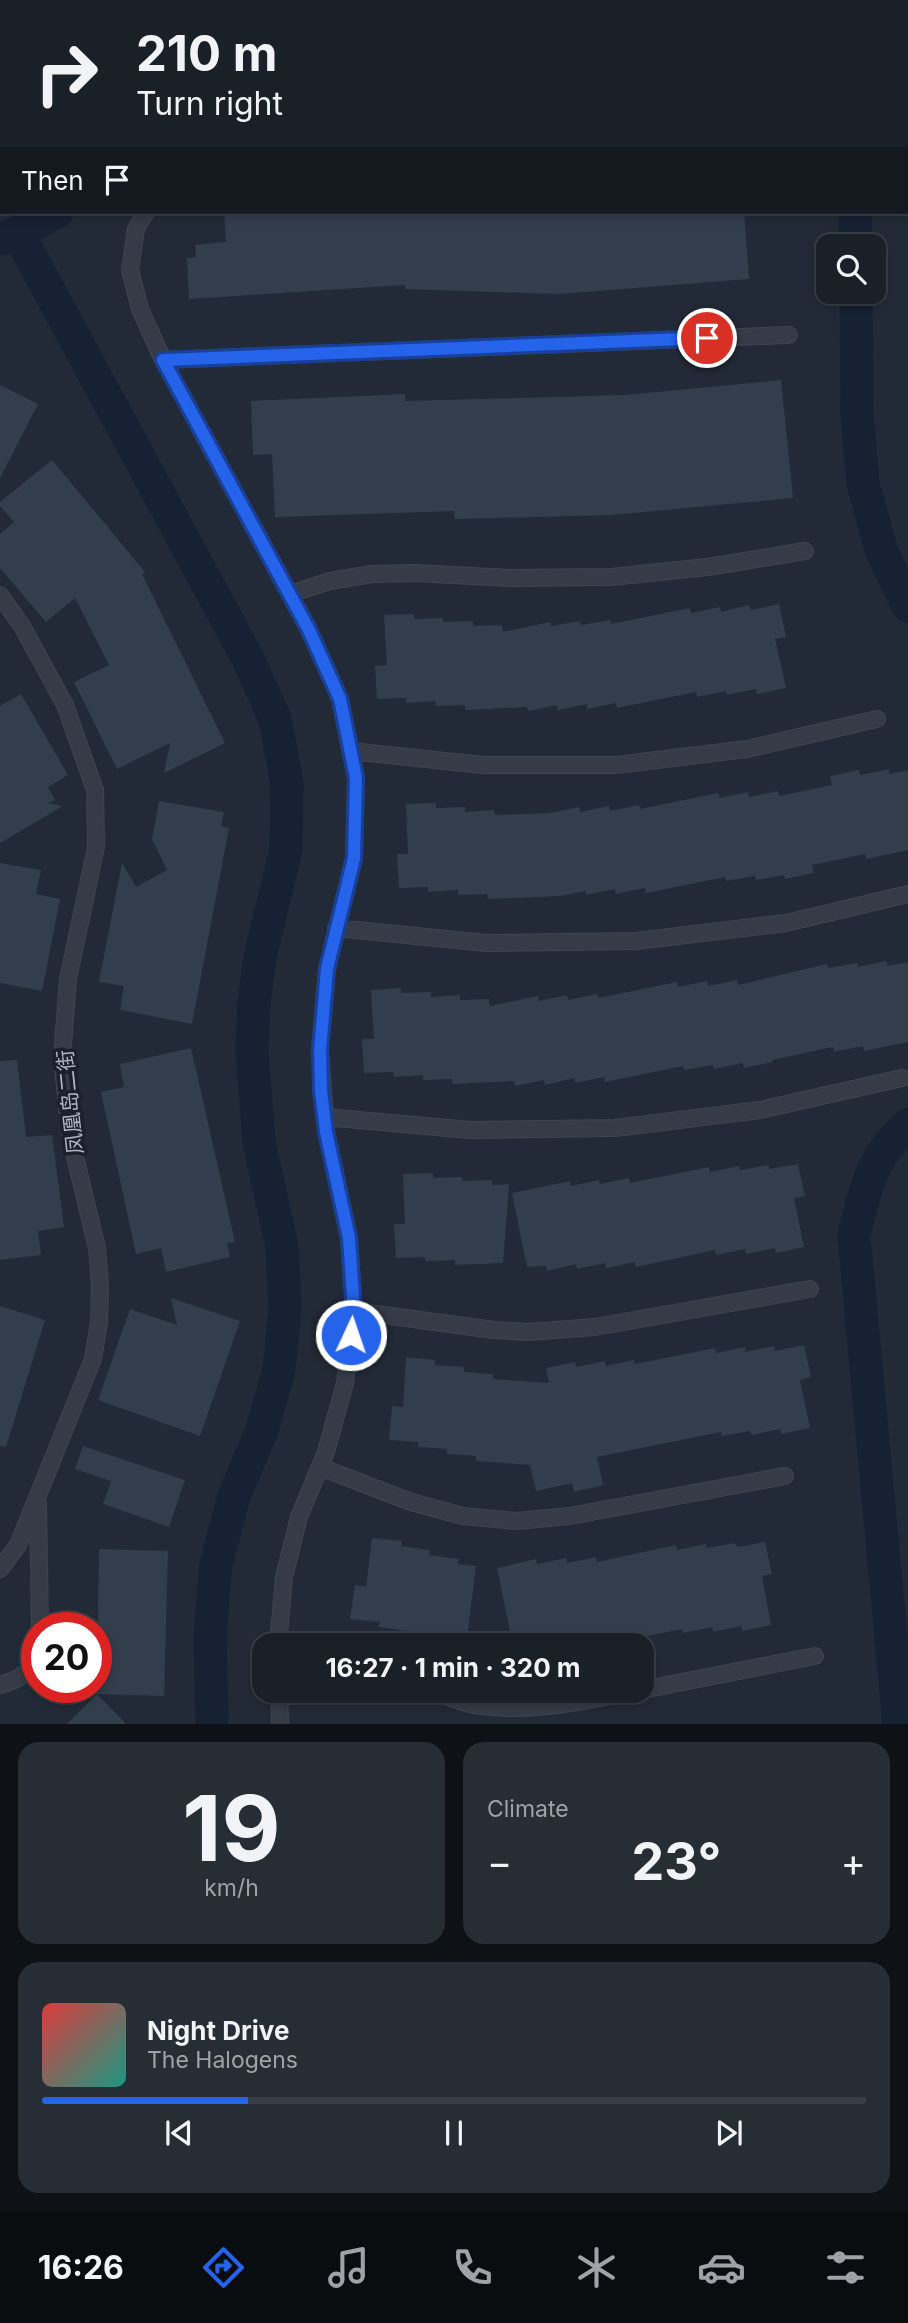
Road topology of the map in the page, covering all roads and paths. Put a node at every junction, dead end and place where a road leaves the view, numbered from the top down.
1 (145, 214) edge
2 (789, 335) dead end
3 (163, 360) junction
4 (805, 551) dead end
5 (290, 594) junction
6 (0, 595) edge
7 (877, 719) dead end
8 (350, 751) junction
9 (908, 894) edge
10 (336, 928) junction
11 (902, 1078) dead end
12 (325, 1117) junction
13 (810, 1289) dead end
14 (354, 1311) junction
15 (320, 1466) junction
16 (785, 1476) dead end
17 (38, 1497) junction
18 (0, 1569) edge
19 (40, 1612) edge
20 (279, 1633) edge
21 (815, 1656) dead end
22 (21, 1677) edge
23 (0, 1685) edge
24 (654, 1687) edge
25 (279, 1703) edge
26 (466, 1703) edge
27 (572, 1703) edge
28 (280, 1724) edge

1 - 3 lane
2 - 3 lane
3 - 5 lane
4 - 5 lane
5 - 8 lane
6 - 17 lane, 凤凰岛二街
7 - 8 lane
8 - 10 lane
9 - 10 lane
10 - 12 lane
11 - 12 lane
12 - 14 lane
13 - 14 lane
14 - 15 lane
15 - 16 lane
15 - 20 lane
17 - 18 lane, 凤凰岛二街
17 - 19 lane
21 - 24 lane
22 - 23 lane
25 - 28 lane
26 - 27 lane

